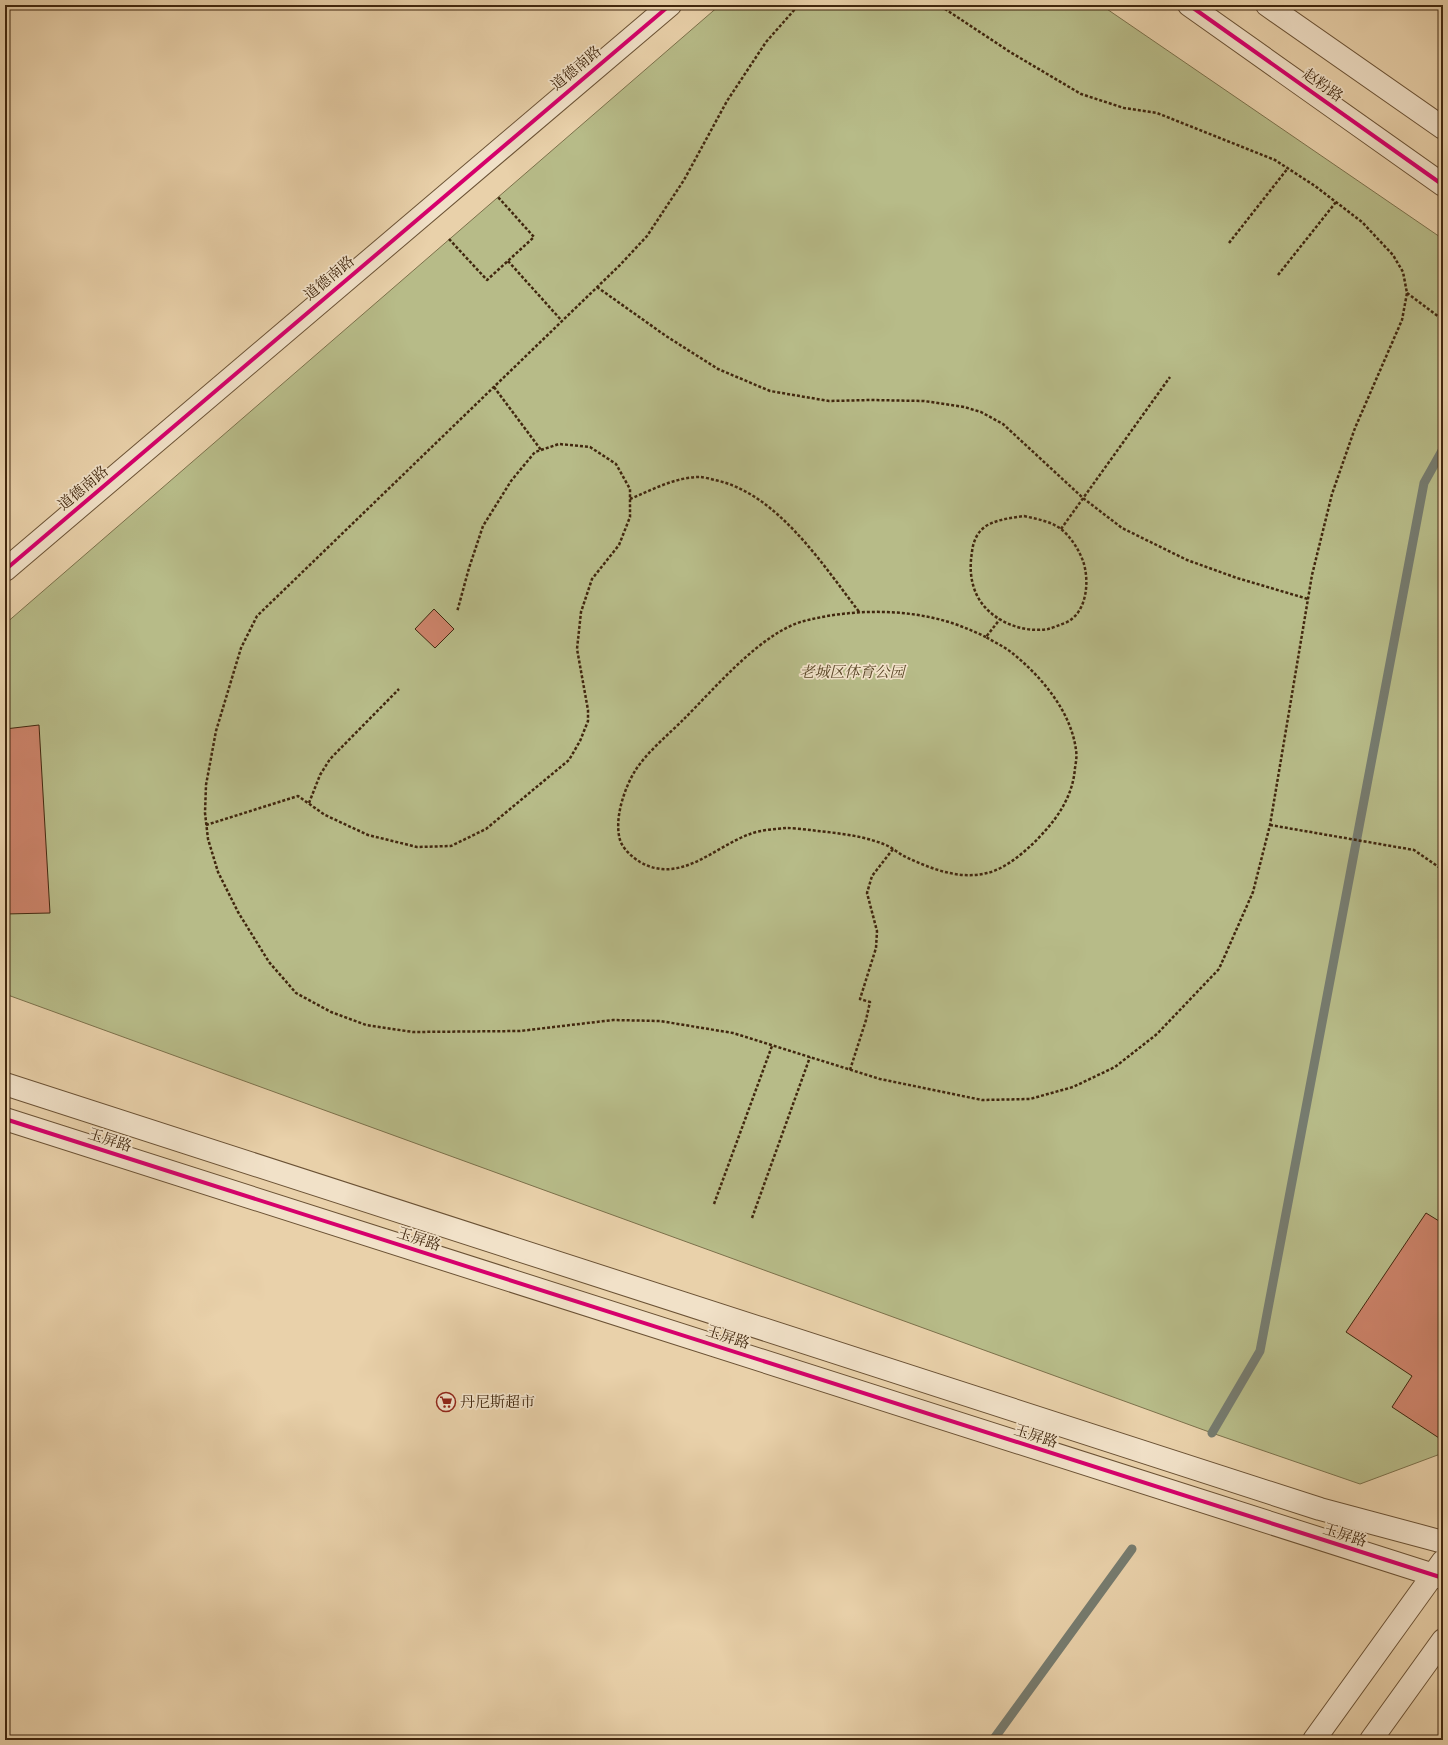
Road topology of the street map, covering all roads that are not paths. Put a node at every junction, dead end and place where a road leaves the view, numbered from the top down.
1 (670, 5) edge
2 (1189, 5) edge
3 (1267, 5) edge
4 (1443, 128) edge
5 (1443, 185) edge
6 (5, 570) edge
7 (5, 1084) edge
8 (5, 1119) edge
9 (1443, 1542) edge
10 (1440, 1572) edge
11 (1443, 1640) edge
12 (1314, 1740) edge
13 (1371, 1740) edge

1 - 6 street, 道德南路
2 - 5 street, 赵粉路
3 - 4 street
7 - 9 street, 玉屏路
8 - 10 street, 玉屏路
10 - 12 street
11 - 13 street

